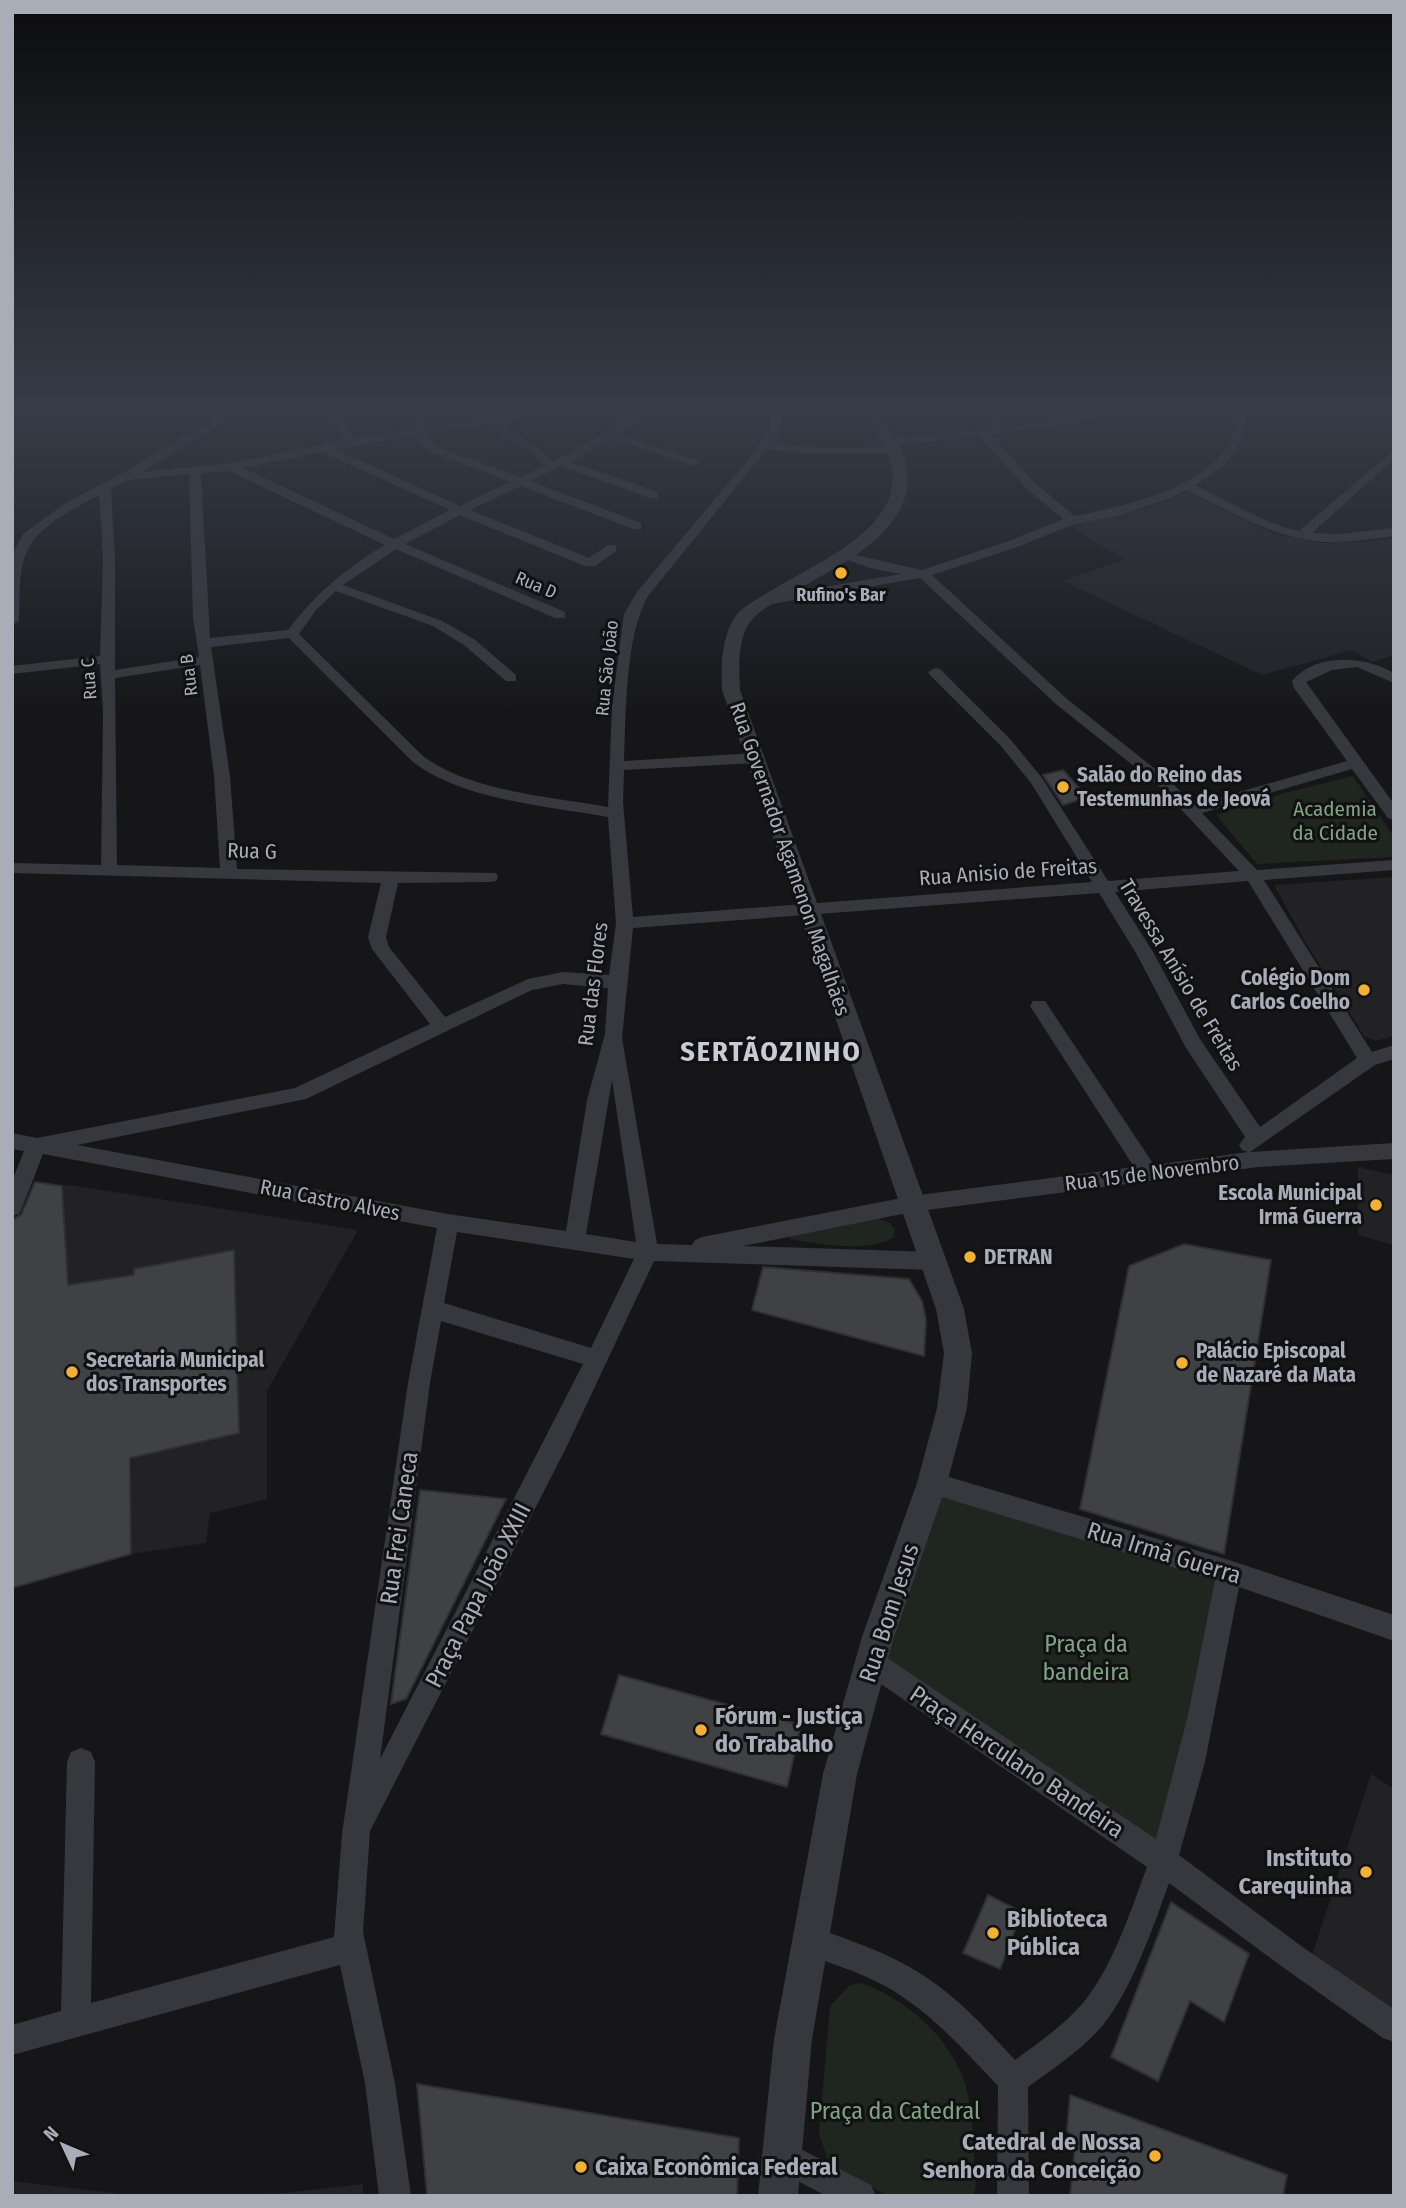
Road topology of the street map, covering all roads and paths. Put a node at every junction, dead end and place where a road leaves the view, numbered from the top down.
1 (63, 511) edge
2 (106, 511) edge
3 (195, 511) edge
4 (324, 511) edge
5 (461, 511) joint
6 (597, 511) edge
7 (711, 511) edge
8 (887, 511) edge
9 (1061, 511) edge
10 (1111, 511) edge
11 (1240, 511) edge
12 (1329, 511) edge
13 (1072, 520) junction
14 (637, 526) dead end
15 (1394, 533) edge
16 (1302, 535) junction
17 (396, 545) junction
18 (612, 548) dead end
19 (847, 555) junction
20 (15, 559) edge
21 (923, 573) junction
22 (333, 586) junction
23 (766, 601) junction
24 (560, 615) dead end
25 (12, 621) edge
26 (292, 634) junction
27 (205, 643) junction
28 (107, 659) junction
29 (205, 660) junction
30 (12, 670) edge
31 (935, 672) dead end
32 (108, 675) junction
33 (511, 678) dead end
34 (1394, 679) edge
35 (756, 758) junction
36 (1356, 763) junction
37 (617, 766) junction
38 (1191, 811) junction
39 (617, 814) junction
40 (1394, 815) edge
41 (1394, 865) edge
42 (12, 869) edge
43 (109, 869) junction
44 (229, 873) junction
45 (490, 877) dead end
46 (1254, 877) junction
47 (391, 878) junction
48 (1102, 889) junction
49 (808, 909) junction
50 (625, 923) junction
51 (617, 982) junction
52 (1039, 1006) dead end
53 (442, 1026) junction
54 (614, 1034) junction
55 (1392, 1055) edge
56 (1368, 1060) junction
57 (1257, 1139) junction
58 (12, 1141) edge
59 (36, 1146) junction
60 (1394, 1151) edge
61 (1222, 1164) junction
62 (1149, 1173) junction
63 (912, 1204) junction
64 (12, 1208) edge
65 (448, 1222) junction
66 (575, 1241) junction
67 (659, 1252) junction
68 (932, 1261) junction
69 (433, 1309) junction
70 (598, 1356) junction
71 (932, 1483) junction
72 (1229, 1572) junction
73 (1394, 1628) edge
74 (871, 1662) junction
75 (81, 1762) dead end
76 (356, 1834) junction
77 (1163, 1861) junction
78 (810, 1941) junction
79 (351, 1947) junction
80 (76, 2022) junction
81 (1394, 2027) edge
82 (12, 2040) edge
83 (1013, 2080) junction
84 (781, 2155) junction
85 (395, 2196) edge
86 (778, 2196) edge
87 (859, 2196) edge
88 (1013, 2196) edge

1 - 20 street
2 - 28 street, Rua C
3 - 27 street, Rua B
4 - 17 street, Rua D
5 - 17 street
5 - 18 street
6 - 14 street
7 - 37 street, Rua São João
8 - 19 street, Rua Governador Agamenon Magalhães
9 - 13 street
10 - 13 street
11 - 16 street
12 - 16 street
13 - 21 street
15 - 16 street
17 - 22 street
17 - 24 street, Rua D
19 - 21 street
19 - 23 street, Rua Governador Agamenon Magalhães
20 - 25 street
21 - 23 street
21 - 38 street
22 - 26 street
22 - 33 street
23 - 35 street, Rua Governador Agamenon Magalhães
26 - 27 street
26 - 39 street
27 - 29 street, Rua B
28 - 30 street
28 - 32 street, Rua C
29 - 32 street
29 - 44 street, Rua B
31 - 48 street, Travessa Anísio de Freitas
32 - 43 street, Rua C
34 - 36 street
35 - 37 street
35 - 49 street, Rua Governador Agamenon Magalhães
36 - 38 street
36 - 40 street
37 - 39 street, Rua São João
38 - 46 street
39 - 50 street, Rua das Flores
41 - 46 street, Rua Anisio de Freitas
42 - 43 street, Rua G
43 - 44 street, Rua G
44 - 47 street, Rua G
45 - 47 street, Rua G
46 - 48 street, Rua Anisio de Freitas
46 - 56 street
47 - 53 street
48 - 49 street, Rua Anisio de Freitas
48 - 57 street, Travessa Anísio de Freitas
49 - 50 street, Rua Anisio de Freitas
49 - 63 street, Rua Governador Agamenon Magalhães
50 - 51 street, Rua das Flores
51 - 53 street
51 - 54 street, Rua das Flores
52 - 62 street
53 - 59 street
54 - 66 street, Rua das Flores
54 - 67 street
55 - 56 street
56 - 57 street
57 - 61 street
58 - 59 street, Rua Castro Alves
59 - 64 street
59 - 65 street, Rua Castro Alves
60 - 61 street, Rua 15 de Novembro
61 - 62 street, Rua 15 de Novembro
62 - 63 street, Rua 15 de Novembro
63 - 67 street, Rua 15 de Novembro
63 - 68 street, Rua Bom Jesus
65 - 66 street, Rua Castro Alves
65 - 69 street, Rua Frei Caneca
66 - 67 street, Rua Castro Alves
67 - 68 street
67 - 70 street, Praça Papa João XXIII
68 - 71 street, Rua Bom Jesus
69 - 70 street
69 - 76 street, Rua Frei Caneca
70 - 76 street, Praça Papa João XXIII
71 - 72 street, Rua Irmã Guerra
71 - 74 street, Rua Bom Jesus
72 - 73 street, Rua Irmã Guerra
72 - 77 street
74 - 77 street, Praça Herculano Bandeira
74 - 78 street, Rua Bom Jesus
75 - 80 street
76 - 79 street
77 - 81 street, Praça Herculano Bandeira
77 - 83 street
78 - 83 street
78 - 84 street, Rua Bom Jesus
79 - 80 street
79 - 85 street
80 - 82 street
83 - 88 street
84 - 86 street, Rua Bom Jesus
84 - 87 street

